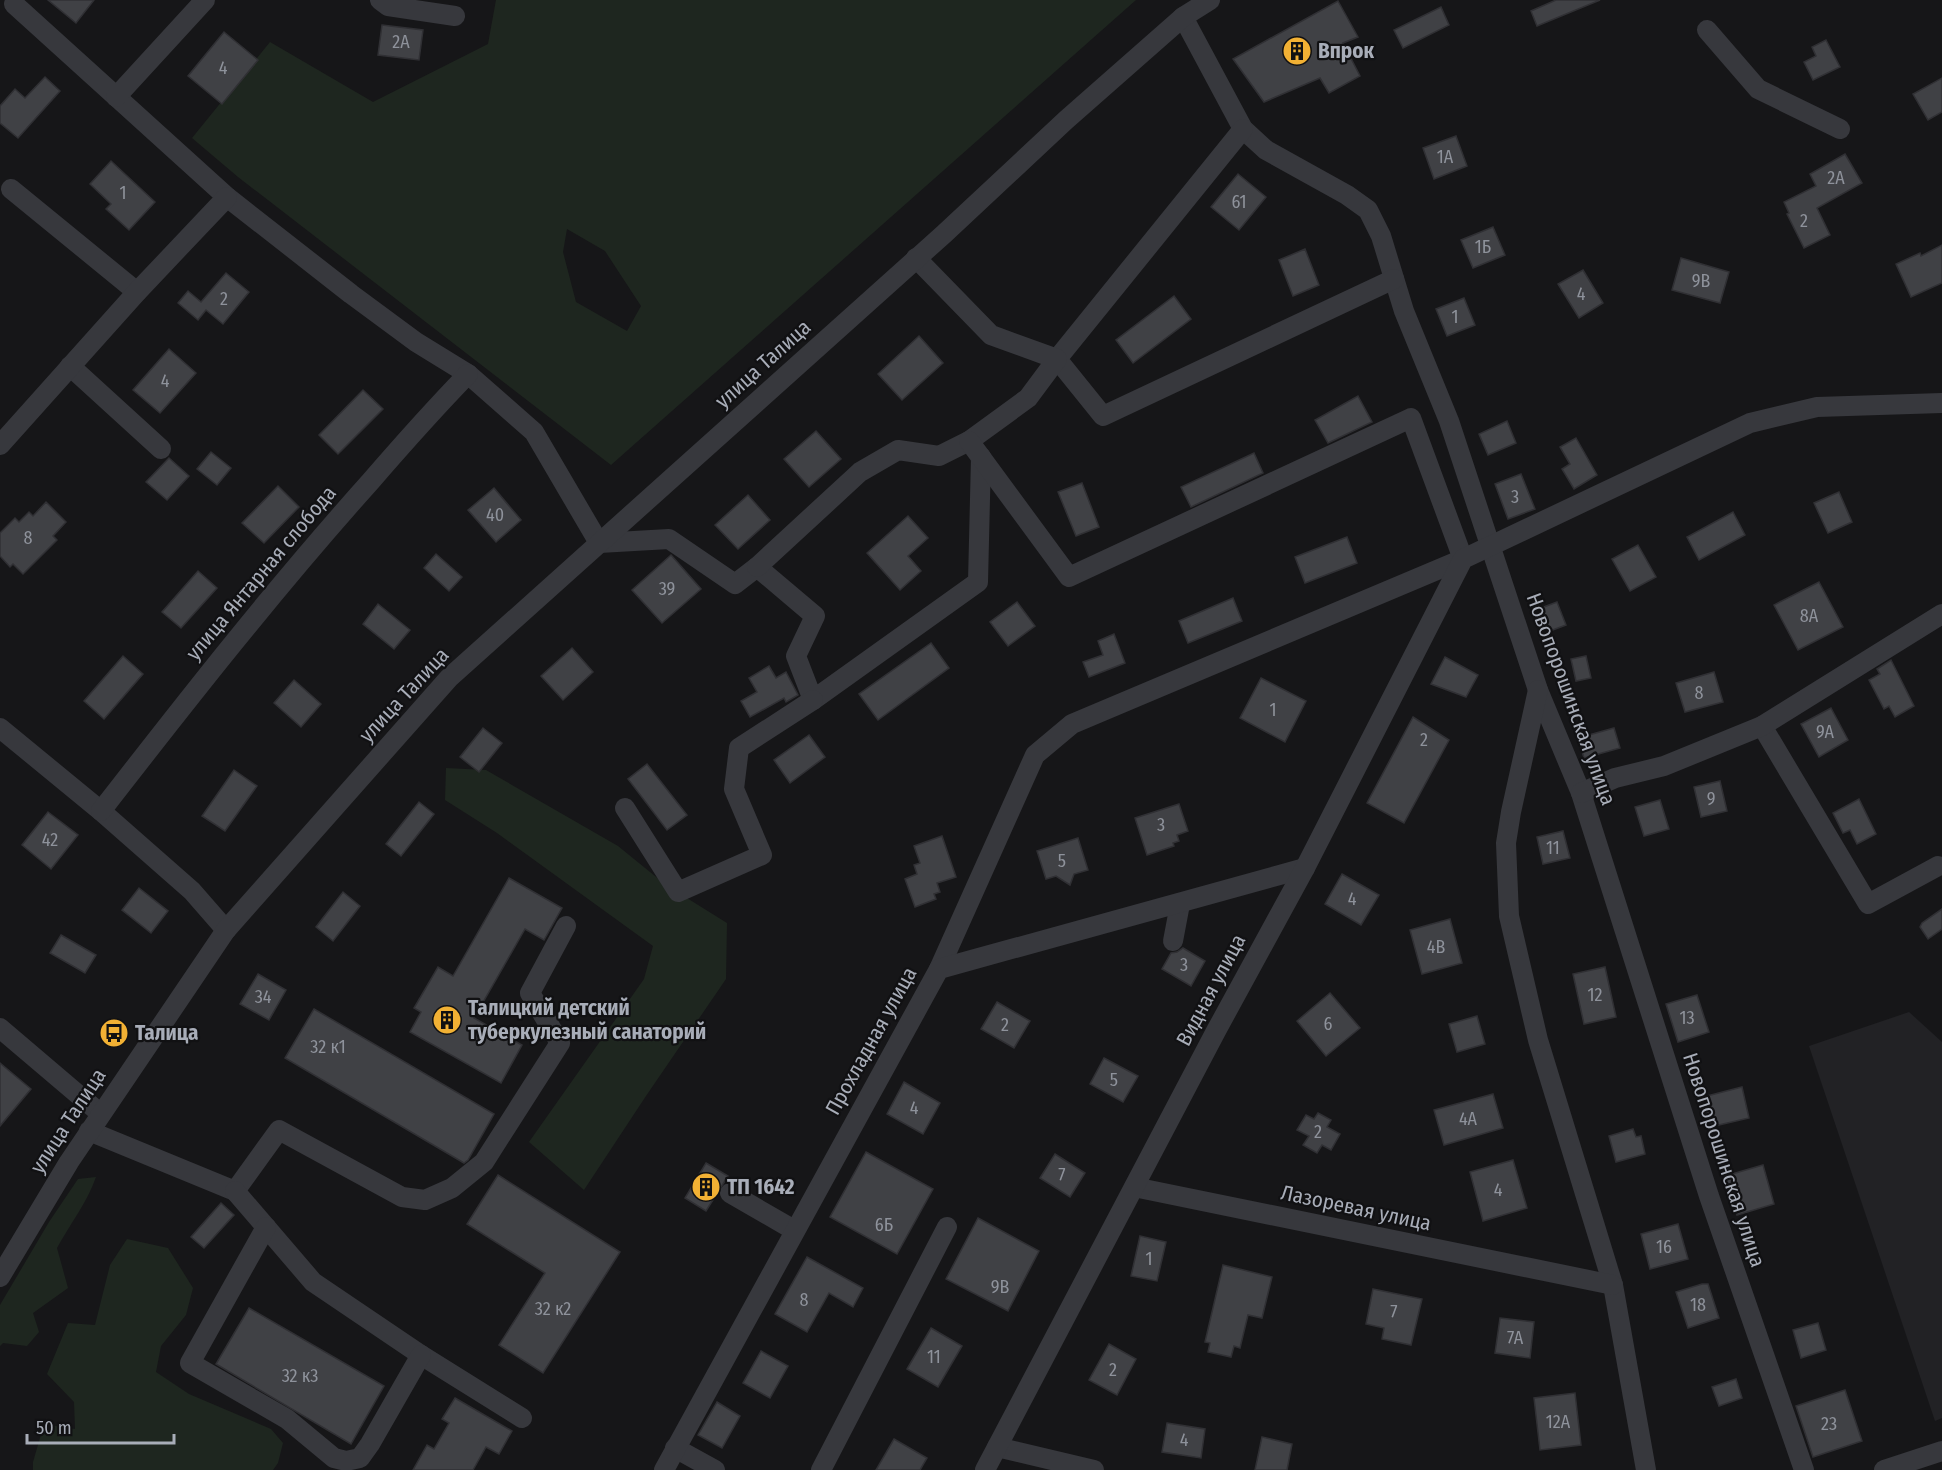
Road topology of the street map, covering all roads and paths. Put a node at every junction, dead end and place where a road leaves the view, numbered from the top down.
1 (205, 0) edge
2 (380, 0) edge
3 (1210, 0) edge
4 (14, 4) dead end
5 (455, 16) dead end
6 (1183, 17) junction
7 (1707, 30) dead end
8 (117, 97) junction
9 (1243, 129) junction
10 (1840, 129) dead end
11 (11, 189) dead end
12 (227, 197) junction
13 (916, 258) junction
14 (1394, 279) junction
15 (137, 292) junction
16 (1057, 359) junction
17 (70, 366) junction
18 (468, 374) junction
19 (1942, 403) edge
20 (1, 441) edge
21 (969, 441) junction
22 (162, 449) dead end
23 (981, 457) junction
24 (599, 543) junction
25 (1491, 545) junction
26 (1463, 559) junction
27 (757, 567) junction
28 (1942, 614) edge
29 (1538, 690) junction
30 (813, 700) junction
31 (1762, 726) junction
32 (0, 728) edge
33 (1581, 793) junction
34 (625, 808) dead end
35 (101, 811) junction
36 (1938, 866) dead end
37 (1305, 868) junction
38 (1180, 904) junction
39 (566, 926) dead end
40 (226, 930) junction
41 (1173, 941) dead end
42 (939, 969) junction
43 (0, 1028) edge
44 (101, 1114) junction
45 (89, 1131) junction
46 (1134, 1187) junction
47 (235, 1191) junction
48 (730, 1193) dead end
49 (266, 1227) junction
50 (947, 1227) dead end
51 (794, 1230) junction
52 (0, 1277) edge
53 (1613, 1285) junction
54 (421, 1355) junction
55 (522, 1418) dead end
56 (997, 1447) junction
57 (675, 1448) junction
58 (1942, 1451) edge
59 (663, 1470) edge
60 (715, 1470) edge
61 (821, 1470) edge
62 (985, 1470) edge
63 (1094, 1470) edge
64 (1646, 1470) edge
65 (1804, 1470) edge
66 (1884, 1470) edge

1 - 8 street
2 - 5 street
3 - 6 street, улица Талица
4 - 8 street
6 - 9 street, Новопорошинская улица
6 - 13 street, улица Талица
7 - 10 street
8 - 12 street
9 - 14 street, Новопорошинская улица
9 - 16 street
11 - 15 street
12 - 15 street
12 - 18 street
13 - 16 street
13 - 24 street, улица Талица
14 - 16 street
14 - 25 street, Новопорошинская улица
15 - 17 street
16 - 21 street
17 - 20 street
17 - 22 street
18 - 24 street
18 - 35 street, улица Янтарная слобода
19 - 25 street
21 - 23 street
21 - 27 street
23 - 26 street
23 - 30 street
24 - 27 street
24 - 40 street, улица Талица
25 - 26 street
25 - 29 street, Новопорошинская улица
26 - 37 street, Видная улица
26 - 42 street
27 - 30 street
28 - 31 street
29 - 33 street, Новопорошинская улица
29 - 53 street
30 - 34 street
31 - 33 street
31 - 36 street
32 - 35 street
33 - 65 street, Новопорошинская улица
35 - 40 street
37 - 38 street, Прохладная улица
37 - 46 street, Видная улица
38 - 41 street
38 - 42 street, Прохладная улица
39 - 47 street
40 - 44 street, улица Талица
42 - 51 street, Прохладная улица
43 - 44 street
44 - 45 street, улица Талица
45 - 47 street
45 - 52 street, улица Талица
46 - 53 street, Лазоревая улица
46 - 56 street, Видная улица
47 - 49 street
48 - 51 street
49 - 54 street
49 - 54 street
50 - 61 street
51 - 57 street, Прохладная улица
53 - 64 street
54 - 55 street
56 - 62 street, Видная улица
56 - 63 street
57 - 59 street, Прохладная улица
57 - 60 street
58 - 66 street

